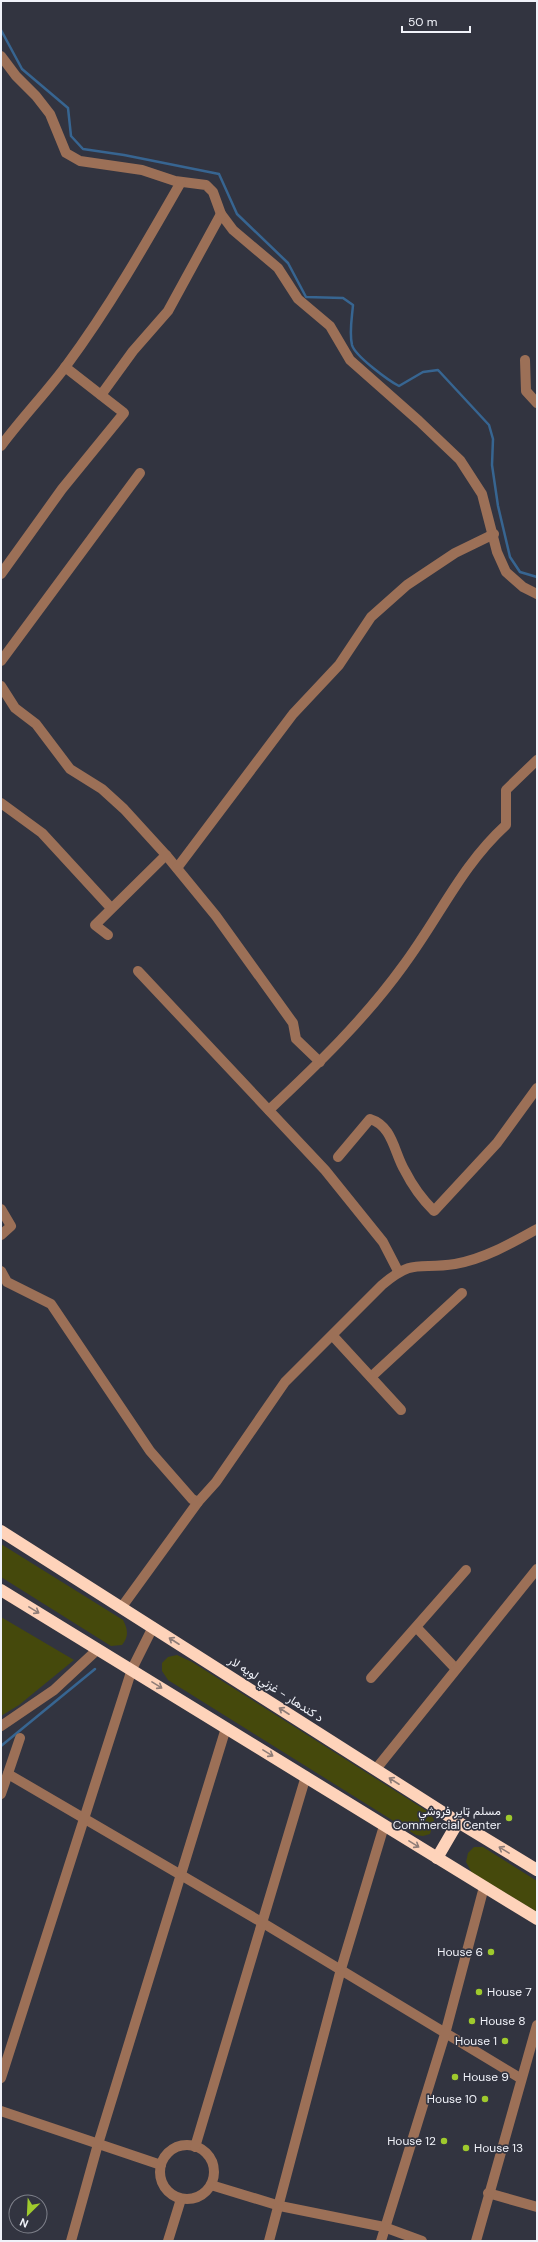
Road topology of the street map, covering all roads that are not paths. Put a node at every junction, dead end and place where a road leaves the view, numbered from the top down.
1 (1, 56) edge
2 (181, 182) junction
3 (221, 214) junction
4 (525, 360) dead end
5 (65, 367) junction
6 (101, 395) junction
7 (537, 403) edge
8 (1, 446) edge
9 (140, 473) dead end
10 (494, 534) junction
11 (1, 574) edge
12 (537, 594) edge
13 (1, 662) edge
14 (1, 686) edge
15 (537, 760) edge
16 (1, 803) edge
17 (166, 855) junction
18 (177, 868) junction
19 (111, 908) junction
20 (108, 935) dead end
21 (138, 971) dead end
22 (320, 1062) junction
23 (537, 1088) edge
24 (269, 1110) junction
25 (338, 1157) dead end
26 (1, 1209) edge
27 (537, 1229) edge
28 (1, 1235) edge
29 (1, 1271) edge
30 (398, 1271) junction
31 (462, 1292) dead end
32 (333, 1336) junction
33 (371, 1377) junction
34 (401, 1410) dead end
35 (198, 1502) junction
36 (1, 1531) edge
37 (537, 1569) edge
38 (466, 1570) dead end
39 (1, 1590) edge
40 (121, 1608) junction
41 (153, 1627) junction
42 (416, 1628) junction
43 (98, 1649) junction
44 (132, 1669) junction
45 (456, 1669) junction
46 (371, 1678) dead end
47 (1, 1726) edge
48 (226, 1728) junction
49 (20, 1738) dead end
50 (376, 1769) junction
51 (8, 1774) junction
52 (306, 1776) junction
53 (1, 1794) edge
54 (85, 1819) junction
55 (458, 1822) junction
56 (384, 1826) junction
57 (437, 1858) junction
58 (537, 1870) edge
59 (181, 1874) junction
60 (484, 1887) junction
61 (537, 1919) edge
62 (263, 1923) junction
63 (341, 1969) junction
64 (537, 2025) edge
65 (445, 2034) junction
66 (1, 2078) edge
67 (520, 2078) junction
68 (1, 2111) edge
69 (98, 2144) junction
70 (196, 2147) junction
71 (161, 2165) junction
72 (211, 2185) junction
73 (488, 2193) junction
74 (181, 2199) junction
75 (280, 2206) junction
76 (537, 2207) edge
77 (384, 2227) junction
78 (71, 2241) edge
79 (168, 2241) edge
80 (269, 2241) edge
81 (381, 2241) edge
82 (422, 2241) edge
83 (476, 2241) edge

1 - 2 street
2 - 3 street
2 - 5 street
3 - 6 street
3 - 10 street
4 - 7 street
5 - 6 street
5 - 8 street
6 - 11 street
9 - 13 street
10 - 12 street
10 - 18 street
14 - 17 street
15 - 22 street
16 - 19 street
17 - 18 street
17 - 19 street
18 - 22 street
19 - 20 street
21 - 24 street
22 - 24 street
23 - 25 street
24 - 30 street
26 - 28 street
27 - 30 street
29 - 35 street
30 - 32 street
31 - 33 street
32 - 33 street
32 - 35 street
33 - 34 street
35 - 40 street
36 - 40 highway, د کندهار - غزني لويه لار
37 - 45 street
38 - 42 street
39 -> 43 highway
40 - 41 highway, د کندهار - غزني لويه لار
41 - 44 street
50 -> 41 highway, د کندهار - غزني لويه لار
42 - 45 street
42 - 46 street
43 - 44 highway
43 - 47 street
44 -> 48 highway
44 - 54 street
45 - 50 street
48 -> 52 highway
48 - 59 street
49 - 51 street
55 -> 50 highway, د کندهار - غزني لويه لار
51 - 53 street
51 - 54 street
52 - 56 highway
52 - 62 street
54 - 59 street
54 - 66 street
55 - 57 highway
58 -> 55 highway, د کندهار - غزني لويه لار
56 -> 57 highway
56 - 63 street
57 - 60 highway
59 - 62 street
59 - 69 street
60 - 61 highway
60 - 65 street
62 - 63 street
62 - 70 street
63 - 65 street
63 - 75 street
64 - 67 street
65 - 67 street
65 - 77 street
67 - 73 street
68 - 69 street
69 - 71 street
69 - 78 street
70 - 71 street
70 - 72 street
71 - 74 street
72 - 74 street
72 - 75 street
73 - 76 street
73 - 83 street
74 - 79 street
75 - 77 street
75 - 80 street
77 - 81 street
77 - 82 street

